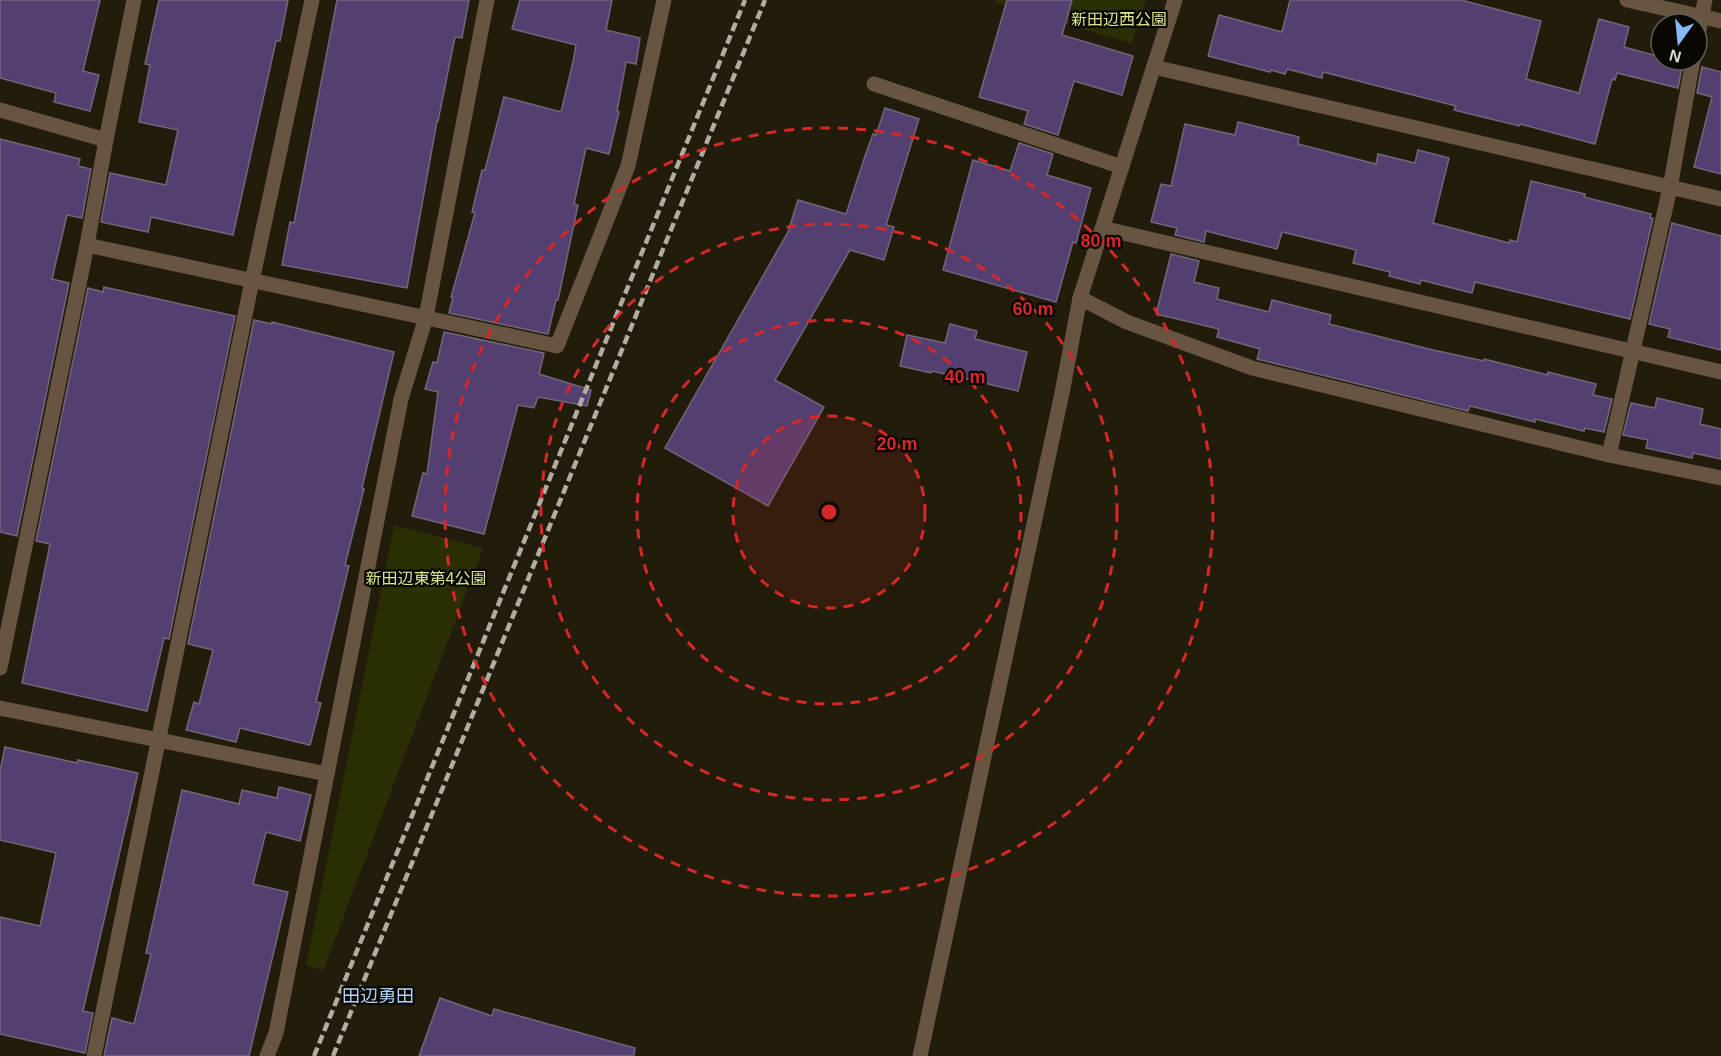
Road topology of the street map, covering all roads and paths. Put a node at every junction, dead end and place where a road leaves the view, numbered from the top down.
1 (134, 0) edge
2 (312, 0) edge
3 (487, 0) edge
4 (664, 0) edge
5 (1175, 0) edge
6 (1627, 0) edge
7 (1679, 12) edge
8 (1154, 67) junction
9 (1692, 72) edge
10 (874, 84) dead end
11 (0, 110) edge
12 (106, 140) junction
13 (1122, 167) junction
14 (1670, 189) junction
15 (1721, 199) edge
16 (1102, 228) junction
17 (87, 245) junction
18 (252, 281) junction
19 (1080, 298) junction
20 (426, 317) junction
21 (1632, 352) junction
22 (1721, 372) edge
23 (1609, 455) junction
24 (1721, 478) edge
25 (0, 668) edge
26 (0, 708) edge
27 (160, 741) junction
28 (327, 774) junction
29 (94, 1056) edge
30 (267, 1056) edge
31 (921, 1056) edge

1 - 12 street
2 - 18 street
3 - 20 street
4 - 20 street
5 - 8 street
6 - 7 street
8 - 13 street
8 - 14 street
9 - 14 street
10 - 13 street
11 - 12 street
12 - 17 street
13 - 16 street
14 - 15 street
14 - 21 street
16 - 19 street
16 - 21 street
17 - 18 street
17 - 25 street
18 - 20 street
18 - 27 street
19 - 23 street
19 - 31 street
20 - 28 street
21 - 22 street
21 - 23 street
23 - 24 street
26 - 27 street
27 - 28 street
27 - 29 street
28 - 30 street

